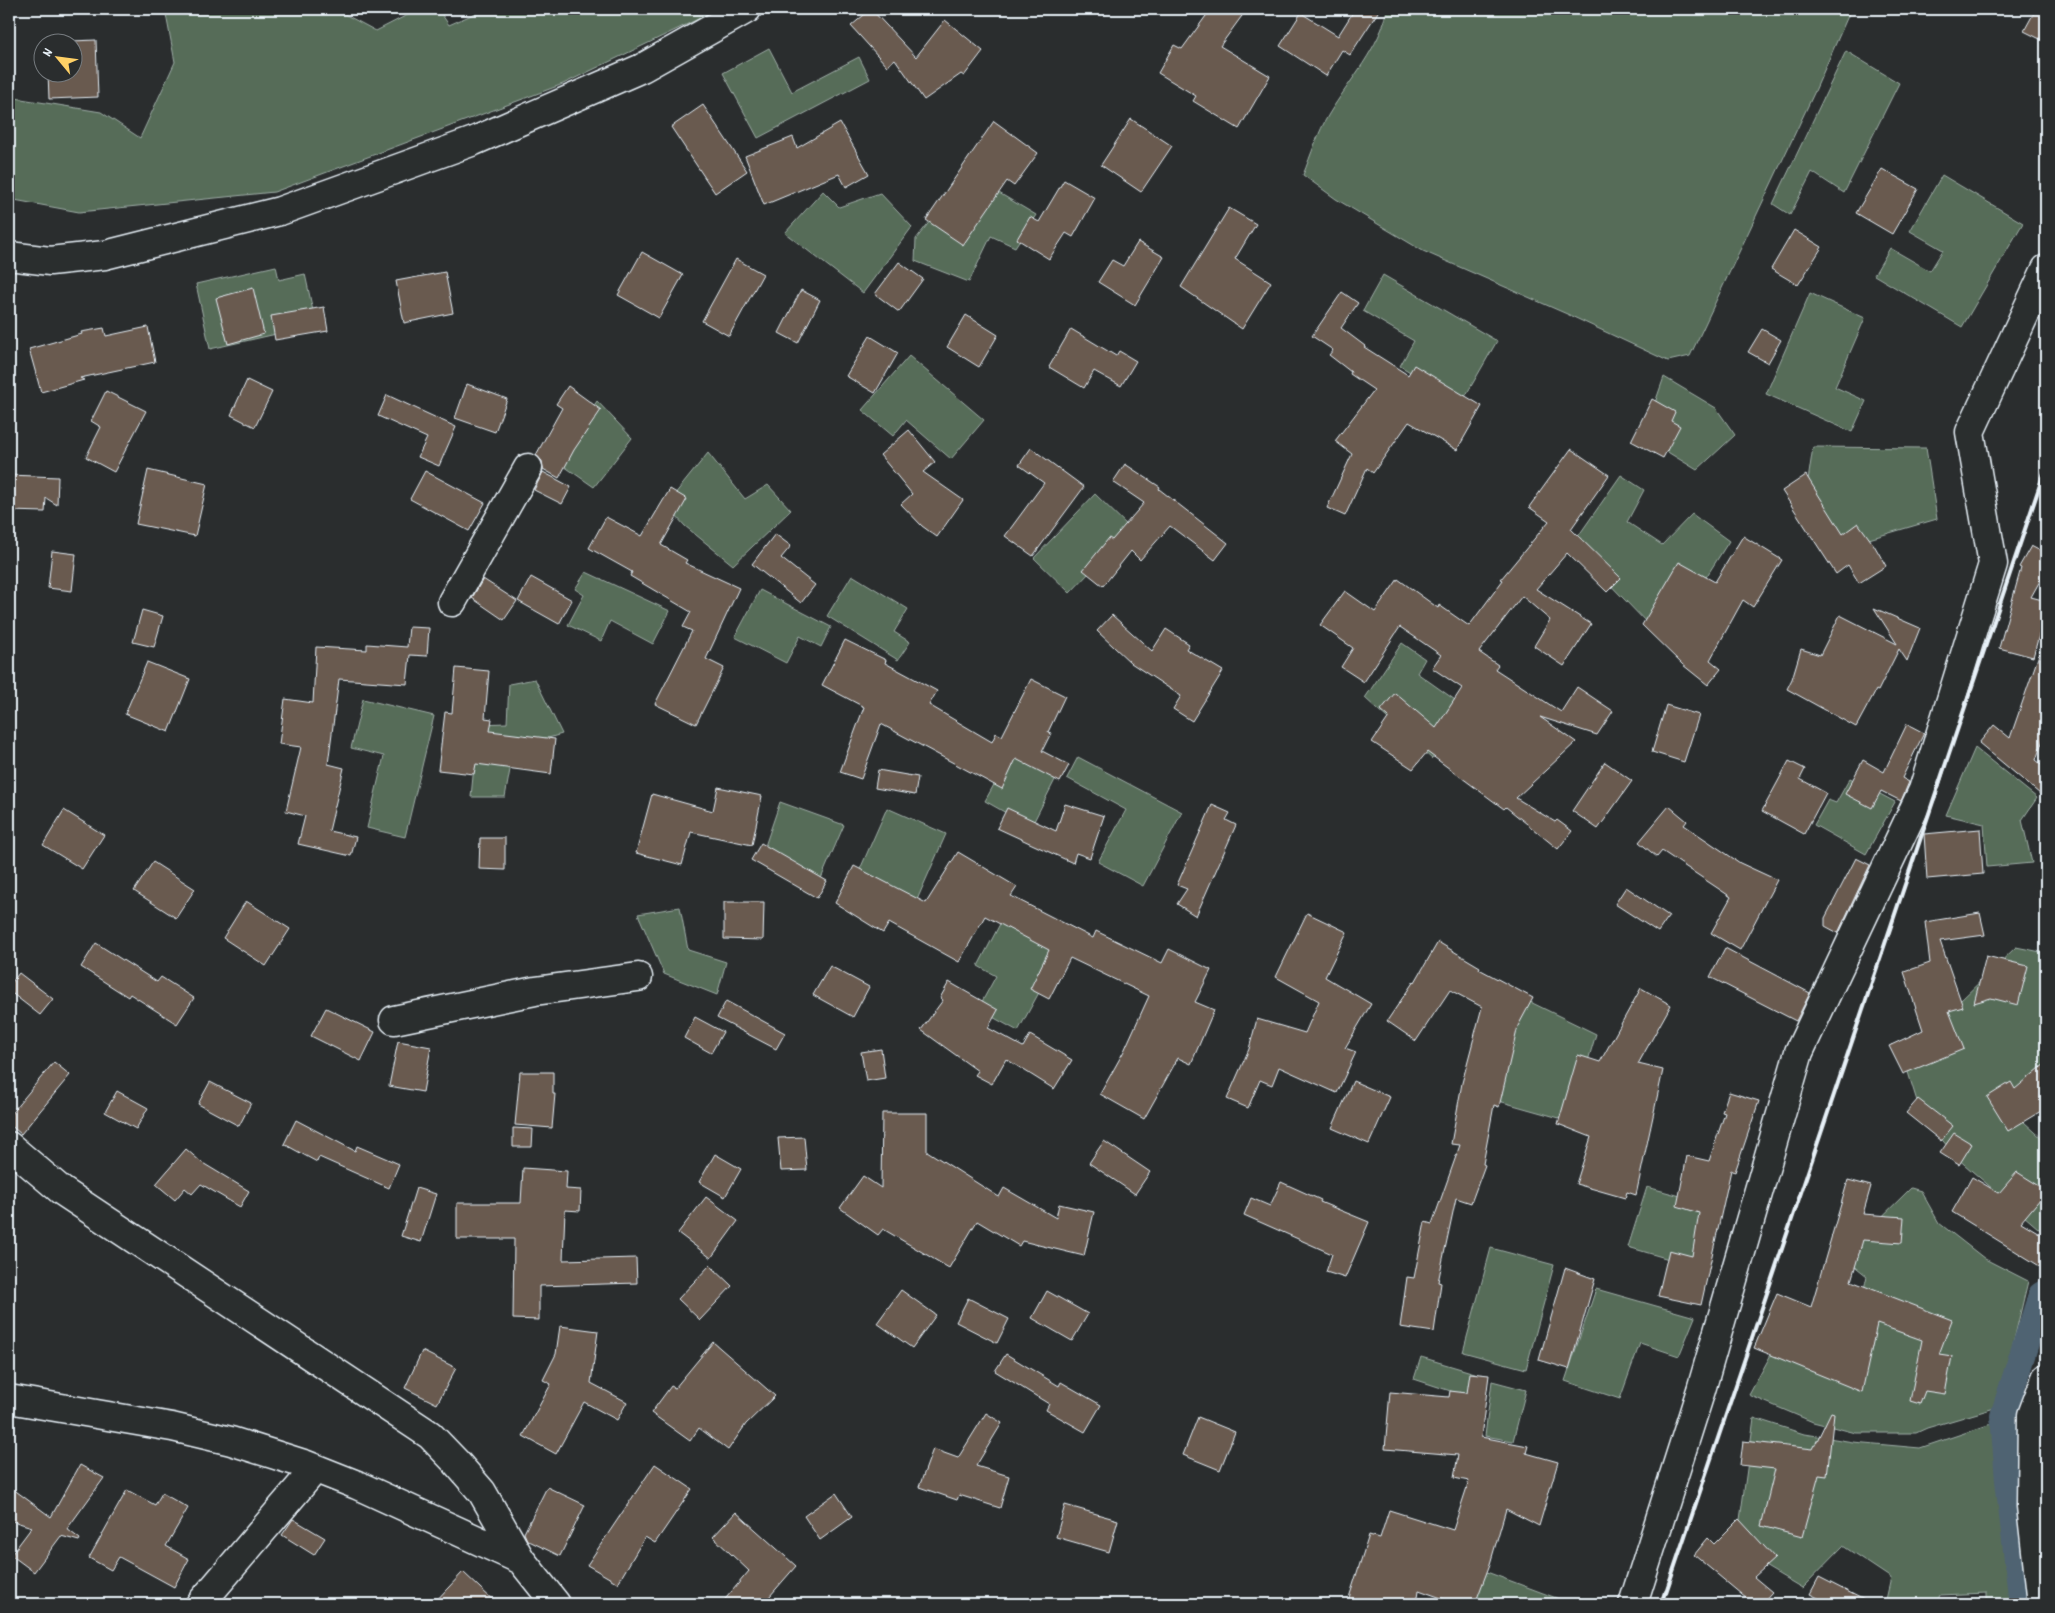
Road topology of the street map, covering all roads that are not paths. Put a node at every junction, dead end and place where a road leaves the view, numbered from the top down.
1 (747, 9) edge
2 (9, 256) edge
3 (2046, 269) edge
4 (528, 468) dead end
5 (452, 602) dead end
6 (638, 977) dead end
7 (394, 1020) dead end
8 (9, 1146) edge
9 (2046, 1378) edge
10 (9, 1399) edge
11 (316, 1469) junction
12 (521, 1560) junction
13 (200, 1604) edge
14 (556, 1604) edge
15 (1634, 1604) edge
16 (2042, 1604) edge

1 - 2 street
3 - 15 street
4 - 5 street
6 - 7 street
8 - 12 street
9 - 16 street
10 - 11 street
11 - 12 street
11 - 13 street
12 - 14 street

